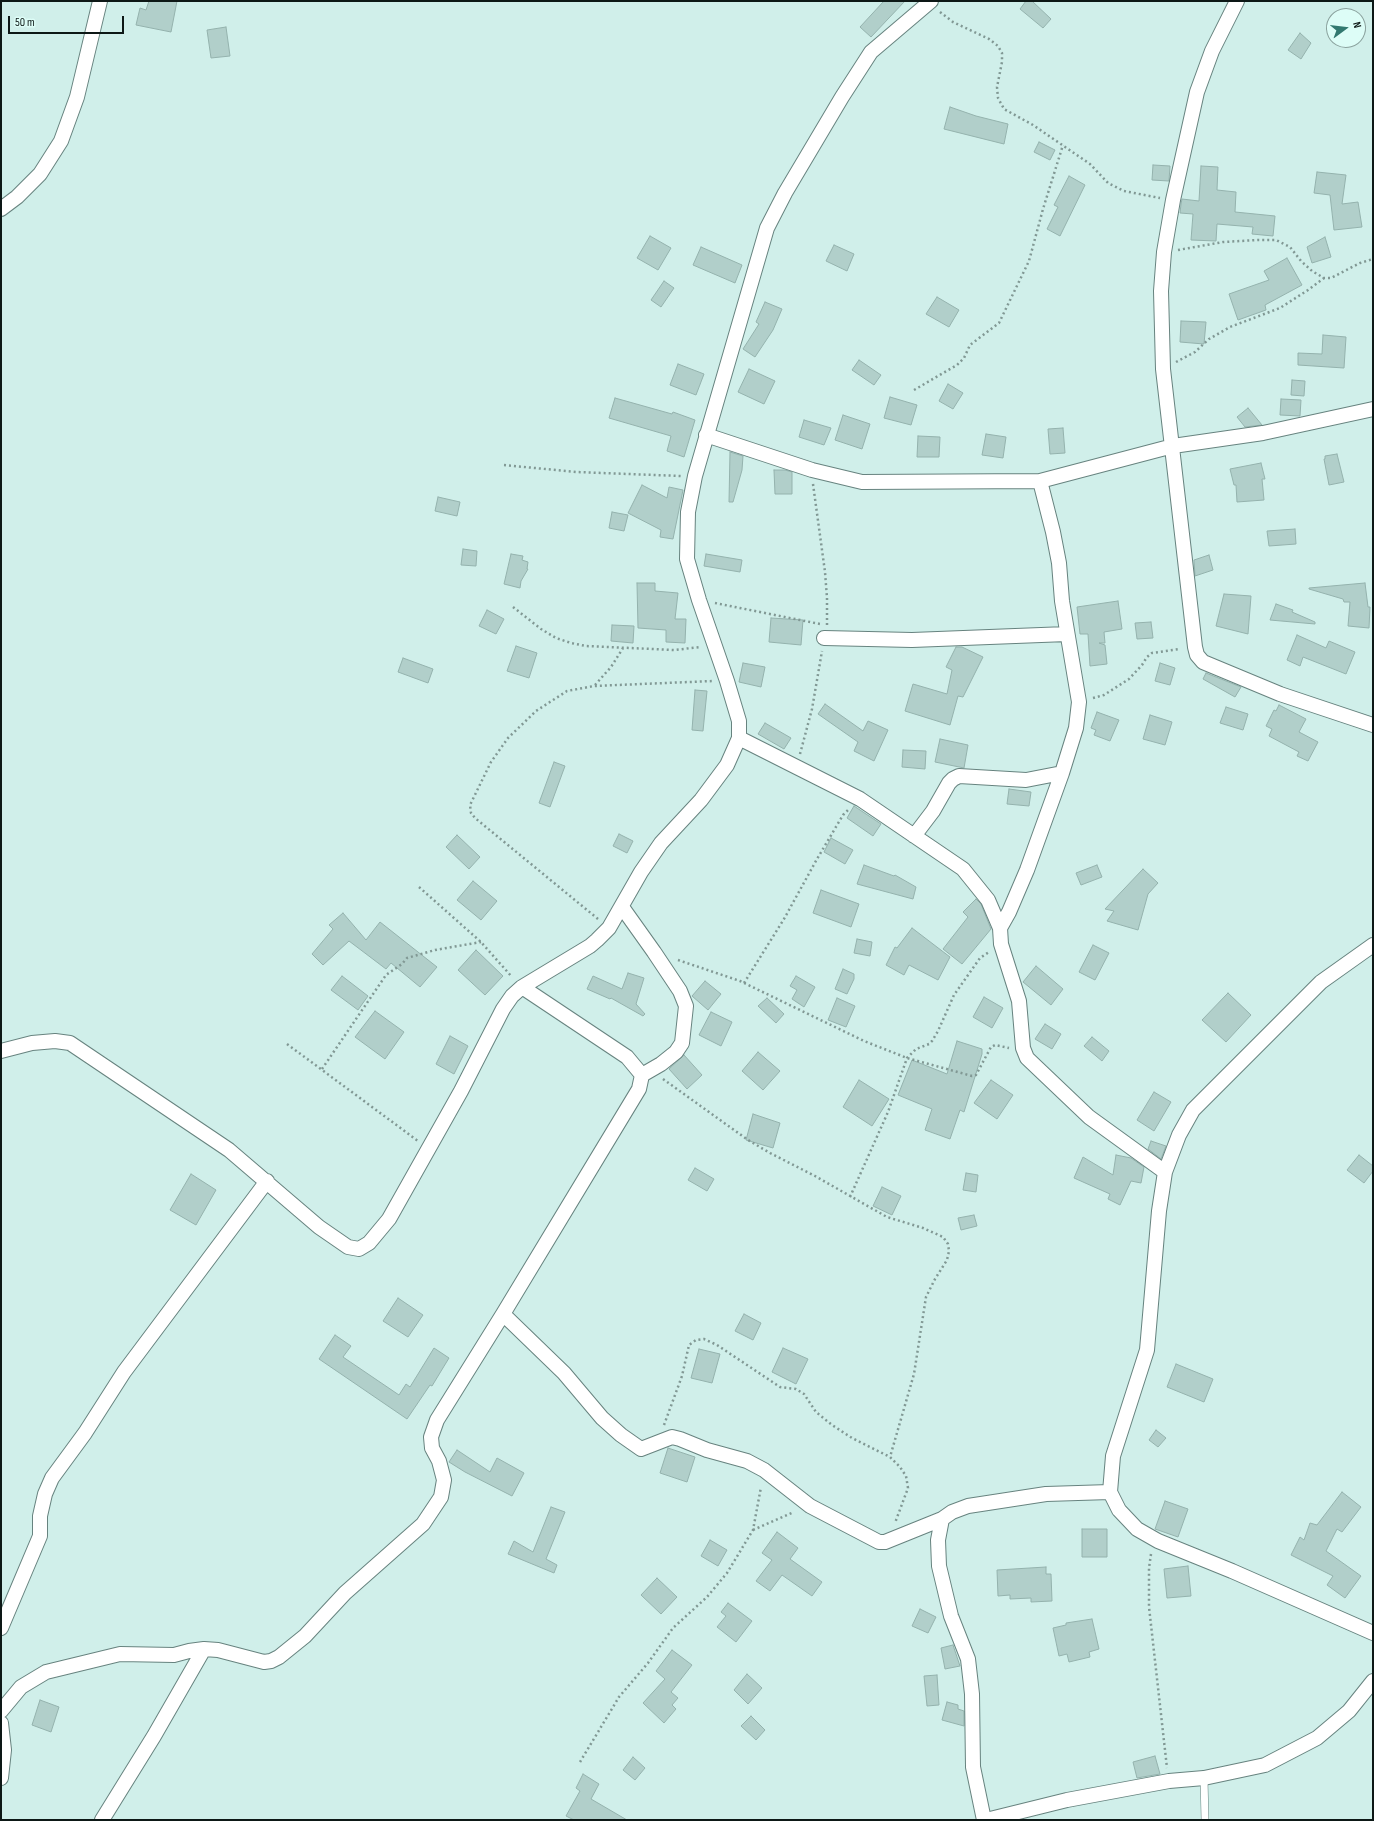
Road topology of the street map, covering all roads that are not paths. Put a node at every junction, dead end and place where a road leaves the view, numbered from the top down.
1 (100, 1) edge
2 (1238, 1) edge
3 (930, 2) edge
4 (1, 209) edge
5 (1373, 409) edge
6 (706, 435) junction
7 (1173, 446) junction
8 (1040, 481) junction
9 (825, 632) road end
10 (1067, 634) junction
11 (1373, 726) edge
12 (739, 738) junction
13 (1062, 773) junction
14 (914, 836) junction
15 (622, 907) junction
16 (1000, 928) junction
17 (1373, 945) edge
18 (522, 987) junction
19 (1, 1051) edge
20 (647, 1072) junction
21 (1165, 1172) junction
22 (267, 1181) junction
23 (503, 1314) junction
24 (1110, 1492) junction
25 (942, 1519) junction
26 (1, 1628) edge
27 (1373, 1633) edge
28 (204, 1649) junction
29 (1373, 1681) edge
30 (1, 1711) edge
31 (1, 1723) edge
32 (1, 1778) edge
33 (1204, 1778) junction
34 (102, 1820) edge
35 (985, 1820) edge
36 (1205, 1820) edge

1 - 4 street
2 - 7 street
3 - 6 street
5 - 7 street
6 - 8 street
6 - 12 street
7 - 8 street
7 - 11 street
8 - 10 street
9 - 10 street
10 - 13 street
12 - 14 street
12 - 15 street
13 - 14 street
13 - 16 street
14 - 16 street
15 - 18 street
15 - 20 street
16 - 21 street
17 - 21 street
18 - 20 street
18 - 22 street
19 - 22 street
20 - 23 street
21 - 24 street
22 - 26 street
23 - 25 street
23 - 28 street
24 - 25 street
24 - 27 street
25 - 35 street
28 - 30 street
28 - 34 street
29 - 33 street
31 - 32 street
33 - 35 street
33 - 36 lane

